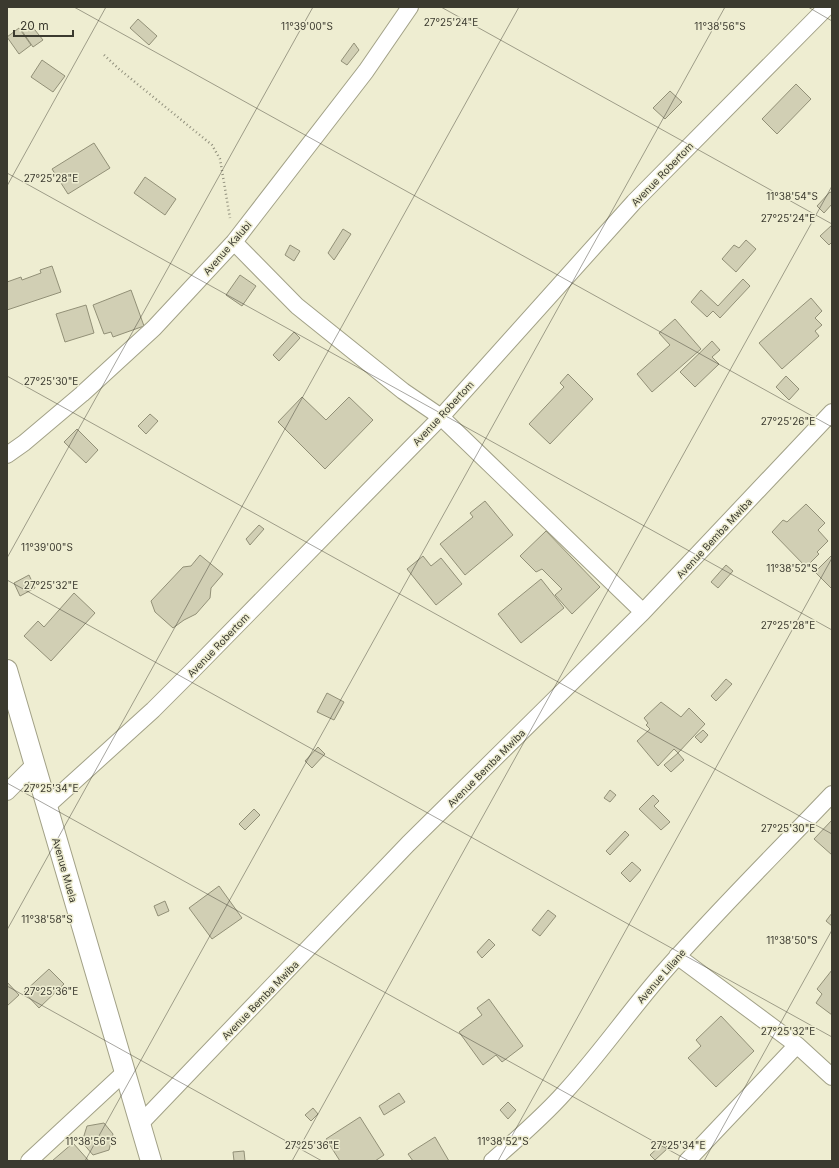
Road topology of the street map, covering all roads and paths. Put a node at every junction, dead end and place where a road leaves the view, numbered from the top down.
1 (410, 7) edge
2 (827, 7) edge
3 (104, 55) dead end
4 (234, 242) junction
5 (832, 412) edge
6 (441, 417) junction
7 (7, 455) edge
8 (643, 612) junction
9 (7, 670) edge
10 (35, 764) junction
11 (7, 792) edge
12 (832, 794) edge
13 (47, 806) junction
14 (677, 956) junction
15 (797, 1045) junction
16 (125, 1072) junction
17 (832, 1077) edge
18 (140, 1124) junction
19 (28, 1161) edge
20 (151, 1161) edge
21 (492, 1161) edge
22 (687, 1161) edge

1 - 4 street, Avenue Kalubi
2 - 6 street, Avenue Robertom
3 - 4 path
4 - 6 street
4 - 7 street, Avenue Kalubi
5 - 8 street, Avenue Bemba Mwiba
6 - 8 street
6 - 13 street, Avenue Robertom
8 - 18 street, Avenue Bemba Mwiba
9 - 10 street, Avenue Muela
10 - 11 street
10 - 13 street, Avenue Muela
12 - 14 street, Avenue Liliane
13 - 16 street, Avenue Muela
14 - 15 street
14 - 21 street, Avenue Liliane
15 - 17 street
15 - 22 street
16 - 18 street, Avenue Muela
16 - 19 street
18 - 20 street, Avenue Muela

